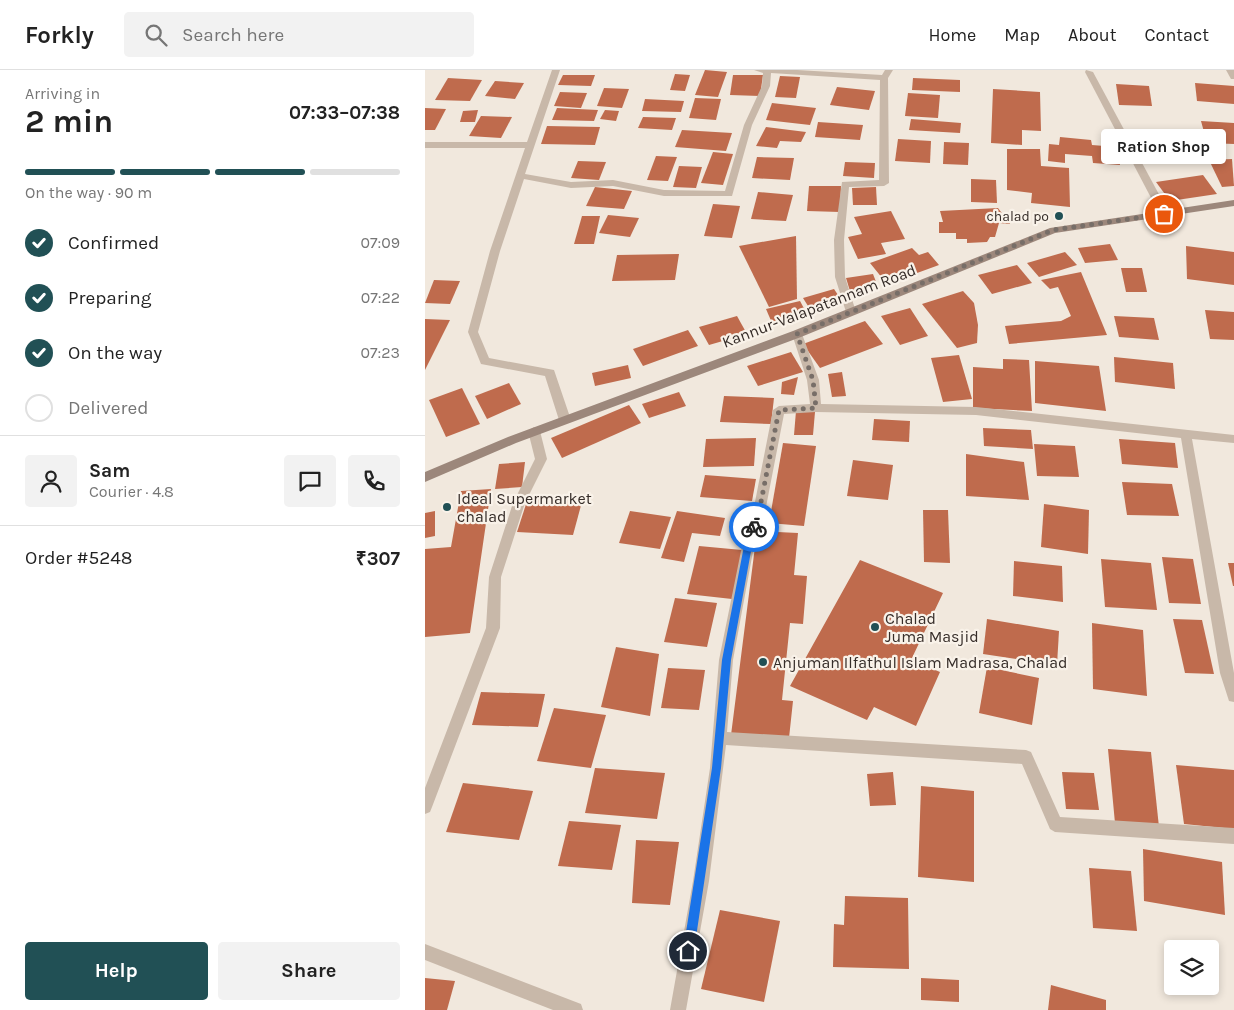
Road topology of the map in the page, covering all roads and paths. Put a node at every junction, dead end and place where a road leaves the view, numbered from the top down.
1 (556, 70) edge
2 (758, 70) edge
3 (1230, 70) edge
4 (767, 71) edge
5 (1089, 72) dead end
6 (887, 74) edge
7 (1234, 77) edge
8 (425, 145) edge
9 (530, 145) junction
10 (520, 176) junction
11 (1234, 203) edge
12 (1164, 214) junction
13 (851, 312) junction
14 (797, 334) junction
15 (816, 408) junction
16 (565, 420) junction
17 (534, 431) junction
18 (1186, 435) junction
19 (1234, 439) edge
20 (425, 477) edge
21 (1230, 674) edge
22 (1234, 696) edge
23 (719, 738) junction
24 (425, 807) edge
25 (1234, 836) edge
26 (425, 952) edge
27 (575, 1010) edge
28 (678, 1010) edge

1 - 9 street
2 - 4 street
3 - 7 street
4 - 6 street
4 - 10 street
5 - 12 street
6 - 13 street
8 - 9 street
9 - 10 street
10 - 16 street
11 - 12 main road, Kannur-Valapatannam Road
12 - 13 main road, Kannur-Valapatannam Road
13 - 14 main road, Kannur-Valapatannam Road
14 - 15 street
14 - 16 main road, Kannur-Valapatannam Road
15 - 18 street
15 - 23 street
16 - 17 main road, Kannur-Valapatannam Road
17 - 20 main road, Kannur-Valapatannam Road
17 - 24 street
18 - 19 street
18 - 21 street
21 - 22 street
23 - 25 street
23 - 28 street
26 - 27 street

